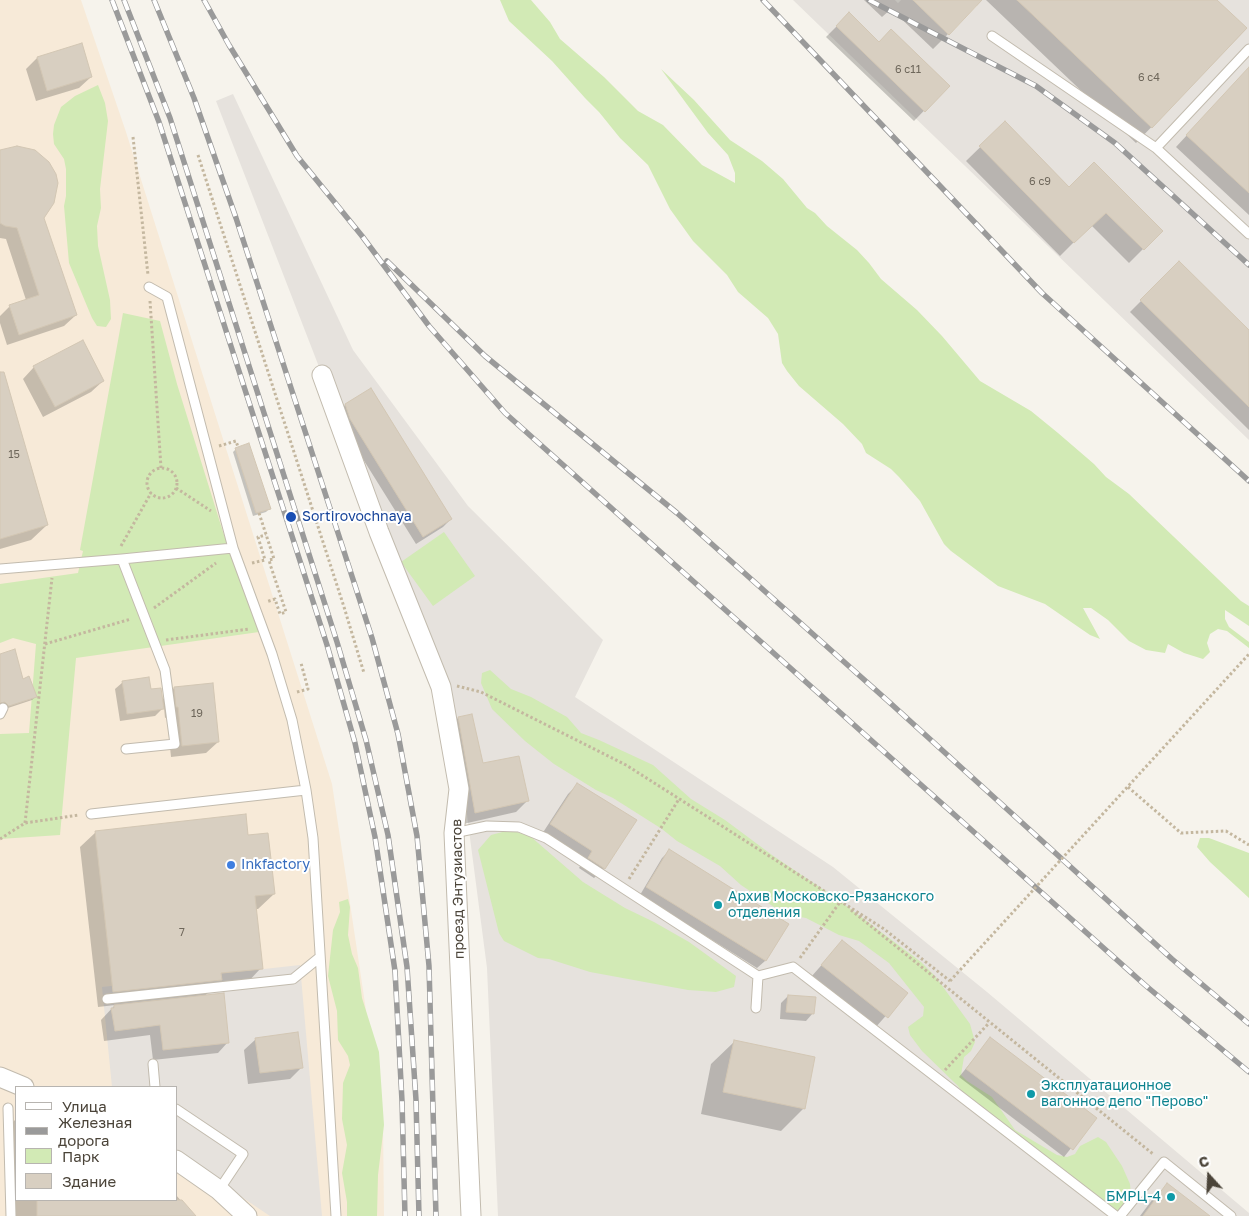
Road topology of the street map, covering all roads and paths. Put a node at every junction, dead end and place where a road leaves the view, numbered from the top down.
1 (992, 36) dead end
2 (1249, 49) edge
3 (133, 137) dead end
4 (1156, 148) junction
5 (198, 155) dead end
6 (1249, 234) edge
7 (149, 287) junction
8 (322, 375) dead end
9 (223, 445) dead end
10 (238, 447) dead end
11 (160, 468) junction
12 (176, 488) junction
13 (151, 493) junction
14 (259, 513) dead end
15 (226, 522) junction
16 (266, 535) junction
17 (233, 548) junction
18 (118, 559) junction
19 (265, 560) dead end
20 (53, 564) junction
21 (0, 569) edge
22 (286, 612) dead end
23 (143, 616) junction
24 (262, 628) junction
25 (153, 642) junction
26 (45, 644) junction
27 (1249, 654) edge
28 (301, 663) dead end
29 (364, 672) dead end
30 (441, 687) junction
31 (308, 689) dead end
32 (126, 749) dead end
33 (1128, 787) junction
34 (306, 790) junction
35 (679, 799) junction
36 (91, 814) joint
37 (24, 823) junction
38 (454, 832) junction
39 (0, 839) edge
40 (1249, 845) edge
41 (623, 888) junction
42 (840, 902) junction
43 (320, 957) junction
44 (793, 967) junction
45 (758, 976) junction
46 (107, 999) dead end
47 (756, 1008) dead end
48 (989, 1023) junction
49 (153, 1064) dead end
50 (0, 1077) edge
51 (938, 1079) junction
52 (22, 1086) edge
53 (155, 1086) edge
54 (8, 1108) dead end
55 (178, 1110) edge
56 (178, 1161) edge
57 (1164, 1162) junction
58 (219, 1190) junction
59 (12, 1216) edge
60 (247, 1216) edge
61 (336, 1216) edge
62 (471, 1216) edge
63 (1116, 1216) edge
64 (1120, 1216) edge
65 (1231, 1216) edge

1 - 4 lane
2 - 4 lane
3 - 7 path
4 - 6 lane
5 - 29 path
7 - 11 path
7 - 15 lane
8 - 30 street, проезд Энтузиастов
9 - 10 path
11 - 12 path
11 - 13 path
12 - 13 path
12 - 15 path
13 - 18 path
14 - 16 path
15 - 17 lane
16 - 19 path
16 - 22 path
17 - 18 lane
17 - 23 path
17 - 24 lane
18 - 20 lane
18 - 23 lane
20 - 21 lane
20 - 26 path
23 - 25 lane
23 - 26 path
24 - 25 path
24 - 34 lane
25 - 32 lane
26 - 37 path
27 - 33 path, bridge
28 - 31 path
30 - 35 path
30 - 38 street, проезд Энтузиастов
33 - 40 path
33 - 42 path, bridge
34 - 36 lane
34 - 43 lane
35 - 41 path
35 - 42 path
36 - 37 path
37 - 39 path
38 - 41 lane
38 - 62 street, проезд Энтузиастов
41 - 45 lane
42 - 44 path
42 - 48 path
43 - 46 lane
43 - 61 lane
44 - 45 lane
44 - 51 lane
45 - 47 lane
48 - 51 path
48 - 57 path
49 - 53 lane
50 - 52 street
51 - 63 lane
54 - 59 lane
55 - 58 lane
56 - 58 street
57 - 64 lane
57 - 65 lane
58 - 60 street

